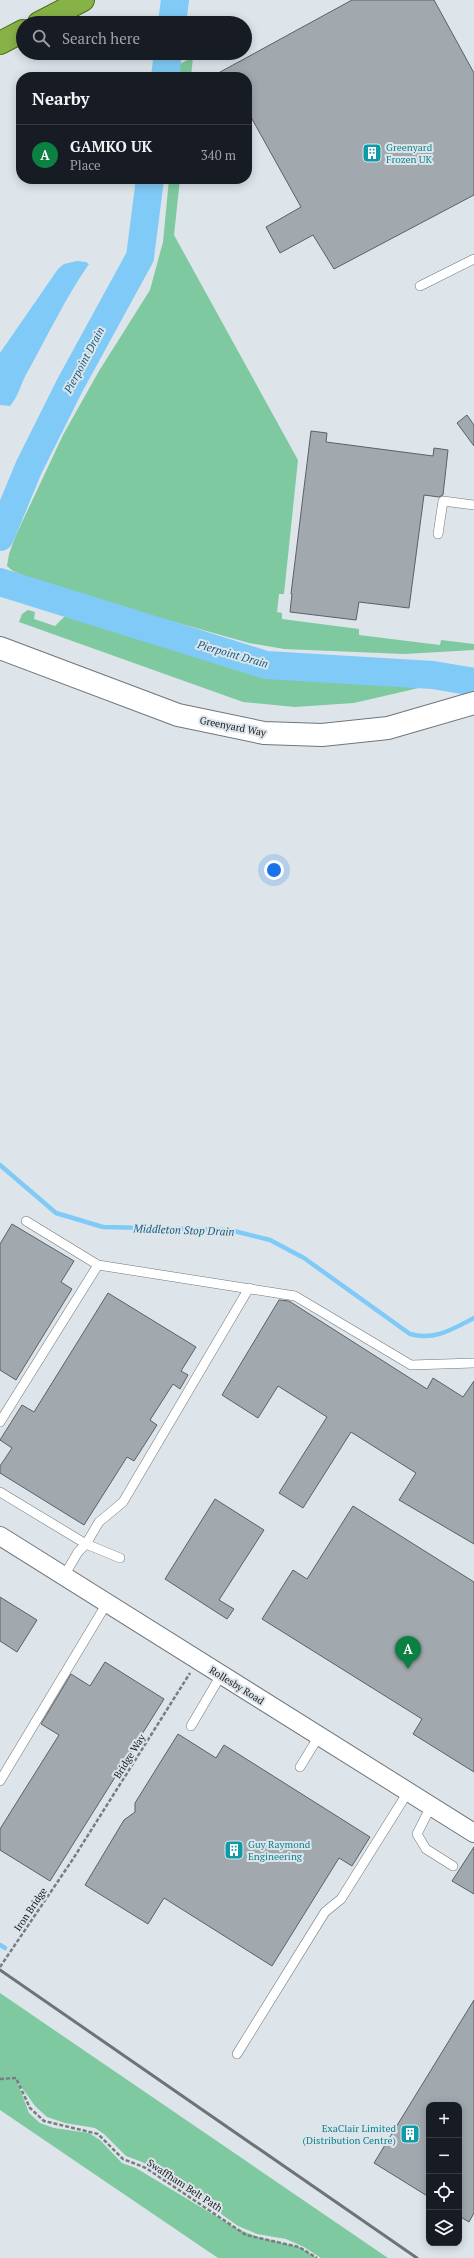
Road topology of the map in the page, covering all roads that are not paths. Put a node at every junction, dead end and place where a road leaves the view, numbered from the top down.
1 (83, 0) edge
2 (52, 16) edge
3 (16, 35) edge
4 (0, 43) edge
5 (474, 259) edge
6 (420, 286) dead end
7 (474, 505) edge
8 (438, 534) dead end
9 (0, 648) edge
10 (474, 704) edge
11 (26, 1221) dead end
12 (98, 1265) junction
13 (249, 1288) junction
14 (474, 1363) edge
15 (0, 1422) edge
16 (0, 1492) edge
17 (0, 1536) edge
18 (86, 1544) junction
19 (120, 1558) dead end
20 (64, 1576) junction
21 (107, 1603) junction
22 (221, 1675) junction
23 (191, 1726) dead end
24 (319, 1736) junction
25 (300, 1767) dead end
26 (0, 1781) edge
27 (408, 1792) junction
28 (431, 1806) junction
29 (474, 1833) edge
30 (453, 1866) dead end
31 (237, 2054) dead end

1 - 2 highway
3 - 4 highway
5 - 6 lane
7 - 8 lane
9 - 10 street, Greenyard Way
11 - 12 lane
12 - 13 lane
12 - 15 lane
13 - 14 lane
13 - 18 lane
16 - 18 lane
17 - 20 street, Rollesby Road
18 - 19 lane
18 - 20 lane
20 - 21 street, Rollesby Road
21 - 22 street, Rollesby Road
21 - 26 lane
22 - 23 lane
22 - 24 street, Rollesby Road
24 - 25 lane
24 - 27 street, Rollesby Road
27 - 28 street, Rollesby Road
27 - 31 lane
28 - 29 street, Rollesby Road
28 - 30 lane

